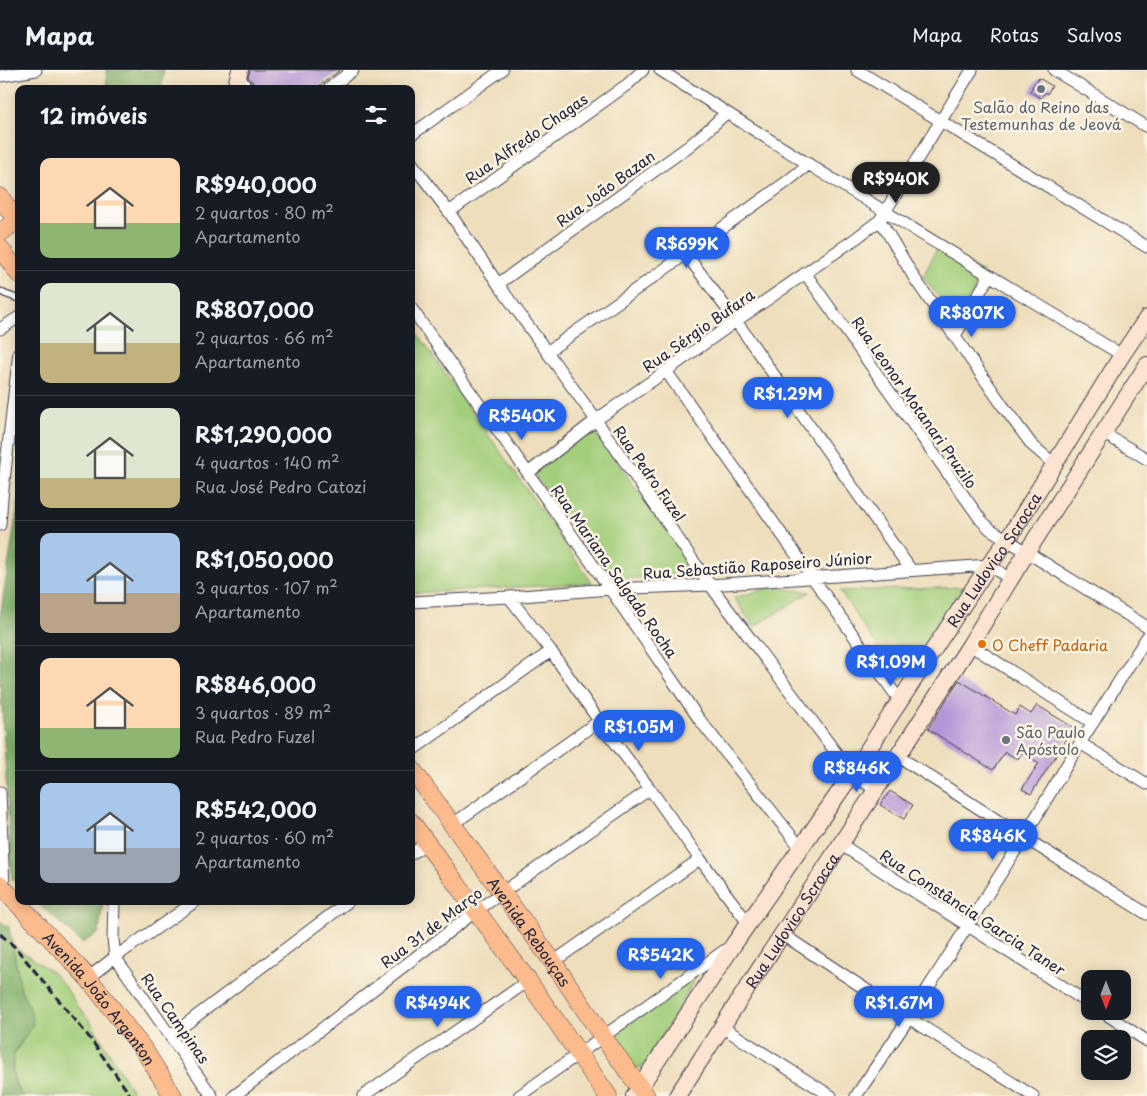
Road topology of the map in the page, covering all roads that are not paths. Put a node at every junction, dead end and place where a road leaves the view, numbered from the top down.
1 (36, 70) edge
2 (353, 70) edge
3 (502, 70) edge
4 (644, 70) edge
5 (660, 70) edge
6 (856, 70) edge
7 (972, 70) edge
8 (1054, 70) edge
9 (0, 76) edge
10 (333, 85) edge
11 (726, 113) junction
12 (940, 121) junction
13 (1147, 127) edge
14 (415, 132) edge
15 (809, 164) junction
16 (415, 167) edge
17 (0, 197) edge
18 (449, 212) junction
19 (883, 216) junction
20 (15, 218) edge
21 (15, 224) edge
22 (0, 233) edge
23 (1147, 247) edge
24 (686, 254) junction
25 (4, 257) edge
26 (15, 269) edge
27 (806, 273) junction
28 (989, 276) junction
29 (498, 284) junction
30 (0, 290) edge
31 (15, 298) edge
32 (415, 314) edge
33 (1147, 318) edge
34 (15, 320) edge
35 (736, 321) junction
36 (0, 329) edge
37 (955, 336) junction
38 (547, 352) junction
39 (1122, 354) junction
40 (1147, 365) edge
41 (666, 372) junction
42 (15, 384) edge
43 (596, 420) junction
44 (1103, 433) junction
45 (1147, 459) edge
46 (1054, 464) junction
47 (528, 473) junction
48 (1, 498) edge
49 (0, 525) edge
50 (1008, 539) junction
51 (1027, 552) junction
52 (989, 565) junction
53 (911, 570) junction
54 (812, 578) junction
55 (1010, 579) junction
56 (710, 585) junction
57 (610, 589) junction
58 (508, 597) junction
59 (415, 602) edge
60 (1147, 627) edge
61 (1147, 637) edge
62 (970, 646) junction
63 (551, 651) junction
64 (900, 701) junction
65 (599, 721) junction
66 (1094, 722) junction
67 (1080, 743) junction
68 (415, 748) edge
69 (898, 756) junction
70 (415, 773) edge
71 (852, 774) junction
72 (1147, 784) edge
73 (650, 789) junction
74 (876, 790) junction
75 (0, 792) edge
76 (0, 810) edge
77 (453, 824) junction
78 (415, 827) edge
79 (1024, 837) junction
80 (427, 843) junction
81 (840, 844) junction
82 (800, 847) junction
83 (415, 851) edge
84 (700, 859) junction
85 (2, 886) edge
86 (502, 892) junction
87 (15, 900) edge
88 (20, 905) edge
89 (114, 905) edge
90 (190, 905) edge
91 (344, 905) edge
92 (476, 911) junction
93 (1147, 914) edge
94 (748, 923) junction
95 (967, 926) junction
96 (782, 934) junction
97 (734, 944) junction
98 (115, 957) junction
99 (553, 962) junction
100 (88, 978) junction
101 (528, 981) junction
102 (1081, 998) edge
103 (909, 1018) junction
104 (1115, 1020) edge
105 (722, 1027) junction
106 (170, 1036) junction
107 (603, 1037) junction
108 (1147, 1041) edge
109 (578, 1054) junction
110 (640, 1093) edge
111 (173, 1096) edge
112 (212, 1096) edge
113 (234, 1096) edge
114 (363, 1096) edge
115 (519, 1096) edge
116 (608, 1096) edge
117 (677, 1096) edge
118 (831, 1096) edge
119 (856, 1096) edge
120 (1033, 1096) edge

1 - 9 street
2 - 10 street
3 - 14 street
4 - 18 street, Rua Alfredo Chagas
5 - 11 street
6 - 12 street
7 - 12 street
8 - 13 street
11 - 15 street
11 - 29 street, Rua João Bazan
12 - 19 street
12 - 23 street
15 - 19 street
15 - 24 street
16 - 18 street, Rua Pedro Fuzel
17 - 20 main road
18 - 29 street, Rua Pedro Fuzel
19 - 27 street, Rua Sérgio Bufara
19 - 28 street
19 - 37 street
21 - 22 main road
24 - 35 street
24 - 38 street
25 - 26 main road
27 - 35 street, Rua Sérgio Bufara
27 - 50 street, Rua Leonor Motanari Pruzilo
28 - 37 street
28 - 39 street
29 - 38 street, Rua Pedro Fuzel
30 - 31 lane
32 - 47 street, Rua Mariana Salgado Rocha
33 - 39 street, Rua Ludovico Scrocca
34 - 36 street
35 - 41 street, Rua Sérgio Bufara
35 - 53 street
37 - 46 street
38 - 43 street, Rua Pedro Fuzel
39 - 46 street, Rua Ludovico Scrocca
40 - 44 street, Rua Ludovico Scrocca
41 - 43 street, Rua Sérgio Bufara
41 - 54 street
42 - 48 street
43 - 47 street, Rua Sérgio Bufara
43 - 56 street, Rua Pedro Fuzel
44 - 45 street
44 - 51 street, Rua Ludovico Scrocca
46 - 50 street, Rua Ludovico Scrocca
47 - 57 street, Rua Mariana Salgado Rocha
48 - 49 street
50 - 51 street, Rua Leonor Motanari Pruzilo
50 - 52 street, Rua Ludovico Scrocca
51 - 55 street, Rua Ludovico Scrocca
51 - 60 street, Rua Leonor Motanari Pruzilo
52 - 53 street, Rua Sebastião Raposeiro Júnior
52 - 55 street
52 - 64 street, Rua Ludovico Scrocca
53 - 54 street, Rua Sebastião Raposeiro Júnior
54 - 56 street, Rua Sebastião Raposeiro Júnior
54 - 64 street
55 - 62 street, Rua Ludovico Scrocca
56 - 57 street, Rua Sebastião Raposeiro Júnior
56 - 71 street, Rua Pedro Fuzel
57 - 58 street, Rua Sebastião Raposeiro Júnior
57 - 82 street, Rua Mariana Salgado Rocha
58 - 59 street, Rua Sebastião Raposeiro Júnior
58 - 63 street
61 - 66 street
62 - 66 street
62 - 69 street, Rua Ludovico Scrocca
63 - 65 street
63 - 68 street
64 - 71 street, Rua Ludovico Scrocca
65 - 73 street
65 - 77 street
66 - 67 street
67 - 72 street
67 - 79 street
69 - 74 street, Rua Ludovico Scrocca
69 - 79 street
70 - 77 main road, Avenida Rebouças
71 - 74 street, Rua Pedro Fuzel
71 - 82 street, Rua Ludovico Scrocca
73 - 84 street
73 - 86 street, Rua 31 de Março
74 - 81 street, Rua Ludovico Scrocca
75 - 76 street
76 - 85 street
77 - 86 main road, Avenida Rebouças
78 - 80 main road, Avenida Rebouças
79 - 93 street
79 - 95 street
80 - 83 street
80 - 92 main road, Avenida Rebouças
81 - 95 street, Rua Constância Garcia Taner
81 - 96 street, Rua Ludovico Scrocca
82 - 94 street, Rua Ludovico Scrocca
84 - 94 street
84 - 99 street
85 - 87 main road, Avenida João Argenton
86 - 92 street, Rua 31 de Março
86 - 99 main road, Avenida Rebouças
88 - 100 main road, Avenida João Argenton
89 - 98 street
90 - 98 street
91 - 106 street
92 - 101 main road, Avenida Rebouças
92 - 113 street, Rua 31 de Março
94 - 97 street, Rua Ludovico Scrocca
95 - 102 street, Rua Constância Garcia Taner
95 - 103 street
96 - 103 street
96 - 105 street, Rua Ludovico Scrocca
97 - 107 street
97 - 110 street, Rua Ludovico Scrocca
98 - 100 street
98 - 106 street, Rua Campinas
99 - 107 main road, Avenida Rebouças
100 - 111 main road, Avenida João Argenton
101 - 109 main road, Avenida Rebouças
101 - 114 street
103 - 119 street
103 - 120 street
104 - 108 street
105 - 117 street, Rua Ludovico Scrocca
105 - 118 street
106 - 112 street, Rua Campinas
107 - 109 street
107 - 110 main road, Avenida Rebouças
109 - 115 street
109 - 116 main road, Avenida Rebouças

